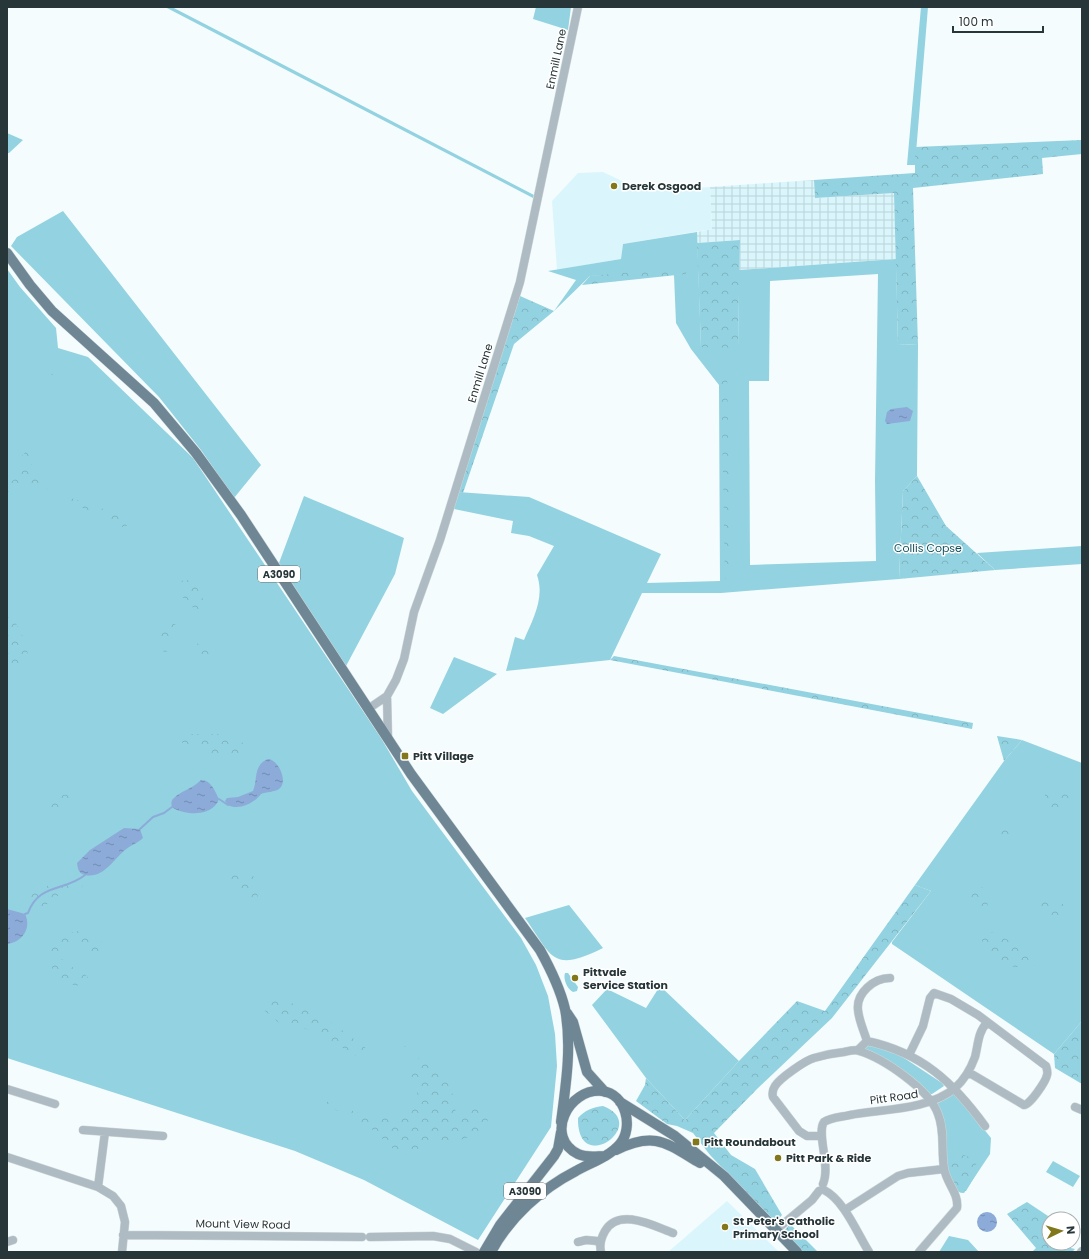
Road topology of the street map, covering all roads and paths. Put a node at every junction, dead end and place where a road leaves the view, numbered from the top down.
1 (578, 7) edge
2 (7, 253) edge
3 (387, 696) junction
4 (368, 709) junction
5 (388, 739) junction
6 (890, 978) dead end
7 (565, 1009) junction
8 (987, 1023) junction
9 (867, 1041) junction
10 (858, 1050) junction
11 (909, 1055) junction
12 (968, 1072) junction
13 (955, 1088) junction
14 (7, 1090) edge
15 (605, 1092) junction
16 (620, 1102) junction
17 (932, 1102) junction
18 (55, 1104) dead end
19 (561, 1126) junction
20 (985, 1126) dead end
21 (83, 1130) dead end
22 (105, 1132) junction
23 (163, 1136) dead end
24 (822, 1136) junction
25 (609, 1154) junction
26 (7, 1157) edge
27 (944, 1169) junction
28 (98, 1187) junction
29 (734, 1188) junction
30 (822, 1188) junction
31 (845, 1210) junction
32 (776, 1230) junction
33 (673, 1233) dead end
34 (124, 1235) junction
35 (458, 1242) junction
36 (578, 1242) dead end
37 (600, 1248) edge
38 (122, 1252) edge
39 (461, 1252) edge
40 (476, 1252) edge
41 (484, 1252) edge
42 (490, 1252) edge
43 (797, 1252) edge
44 (869, 1252) edge
45 (919, 1252) edge

1 - 3 street, Enmill Lane
2 - 4 main road, A3090
3 - 4 street
3 - 5 street, Enmill Lane
4 - 5 main road, A3090
5 - 7 main road, A3090
6 - 9 street
7 - 15 main road, A3090
7 - 19 main road, A3090
8 - 11 street
8 - 12 street, Pitt Road
8 - 12 street
9 - 10 street
9 - 11 street
10 - 17 street
10 - 24 street
11 - 13 street
12 - 13 street, Pitt Road
13 - 17 street, Pitt Road
13 - 20 street
14 - 18 street
15 - 16 main road
15 - 19 main road
16 - 25 main road
16 - 29 main road
17 - 24 street, Pitt Road
17 - 27 street
19 - 25 main road
19 - 41 main road, A3090
21 - 22 street
22 - 23 street
22 - 28 street
24 - 30 street, Pitt Road
25 - 29 main road
25 - 42 main road, A3090
26 - 28 street
27 - 31 street
27 - 45 street
28 - 34 street
29 - 32 main road
30 - 31 street
30 - 32 street
31 - 44 street
32 - 43 main road
33 - 37 street
34 - 35 street, Mount View Road
34 - 38 street
35 - 39 street
35 - 40 street, Mount View Road
36 - 37 street

